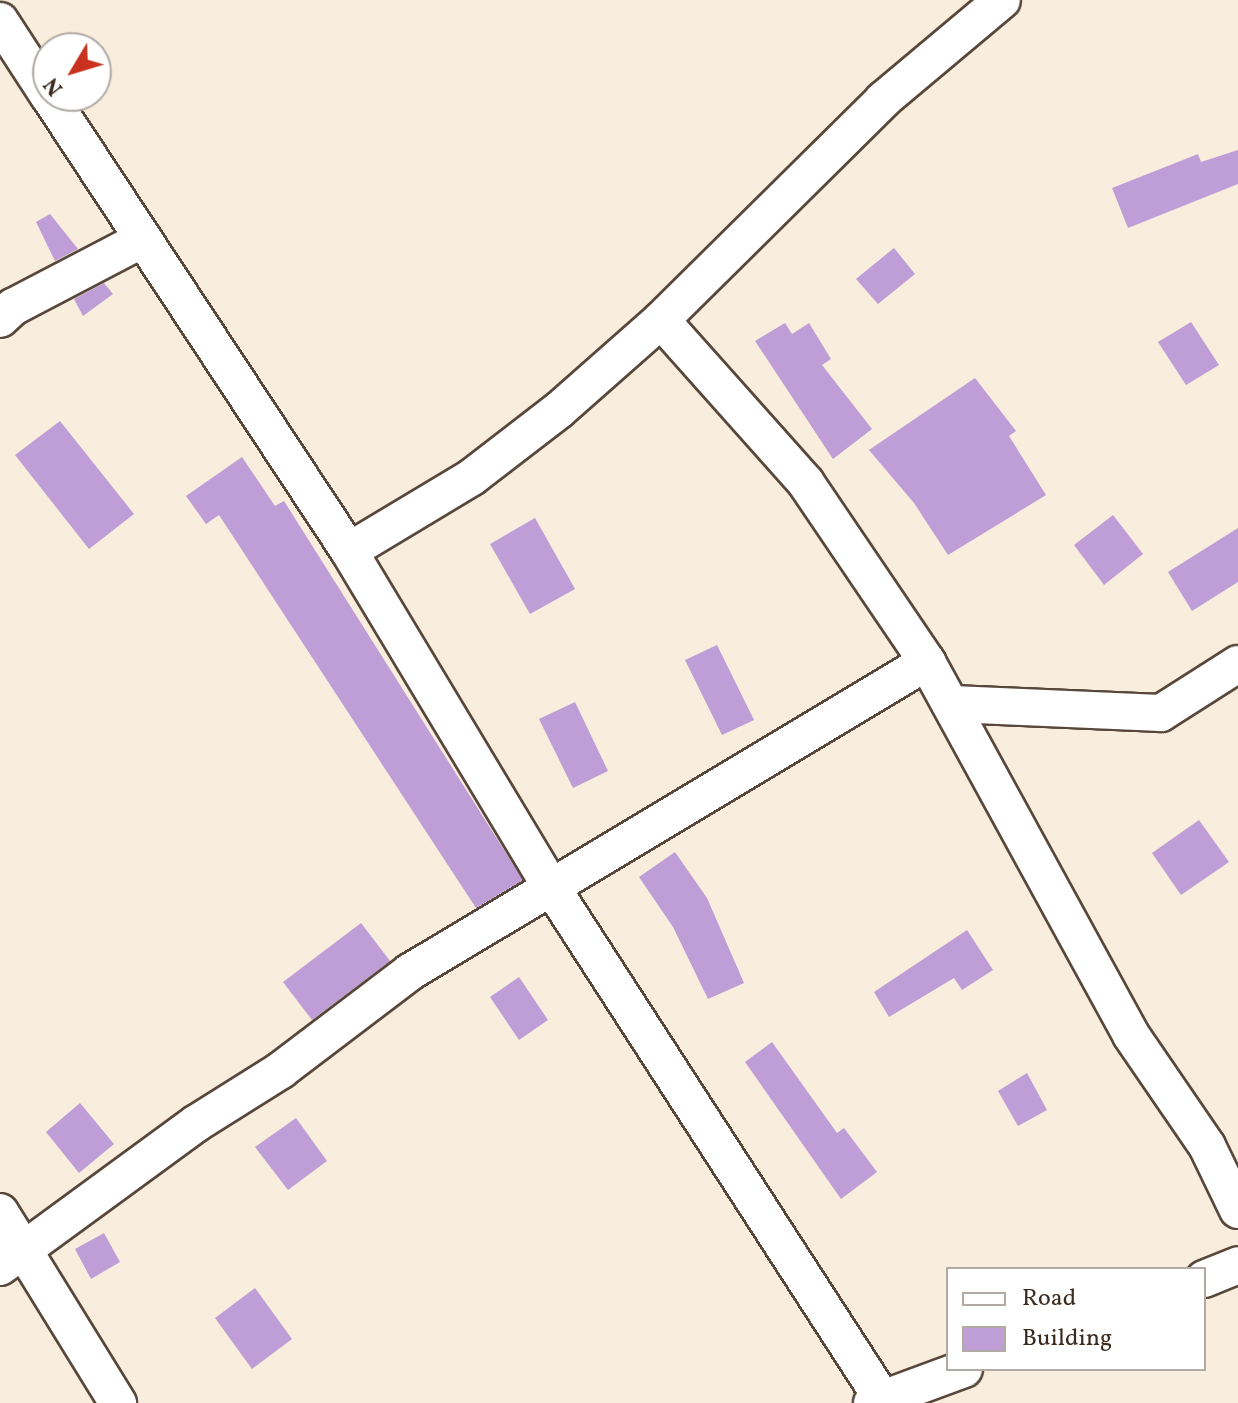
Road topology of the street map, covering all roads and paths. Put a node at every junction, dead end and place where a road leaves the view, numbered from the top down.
1 (1002, 0) edge
2 (0, 21) edge
3 (32, 70) edge
4 (59, 112) edge
5 (143, 239) junction
6 (0, 319) edge
7 (661, 320) junction
8 (349, 551) junction
9 (927, 662) junction
10 (1238, 664) edge
11 (953, 704) junction
12 (550, 885) junction
13 (1238, 1210) edge
14 (0, 1212) edge
15 (12, 1258) edge
16 (1238, 1265) edge
17 (1206, 1278) edge
18 (959, 1371) edge
19 (879, 1401) edge
20 (118, 1403) edge

1 - 7 street
2 - 3 street
4 - 5 street
5 - 6 street
5 - 8 street
7 - 8 street
7 - 9 street
8 - 12 street
9 - 11 street
9 - 12 street
10 - 11 street
11 - 13 street
12 - 15 street
12 - 19 street
14 - 15 street
15 - 20 street
16 - 17 street
18 - 19 street

